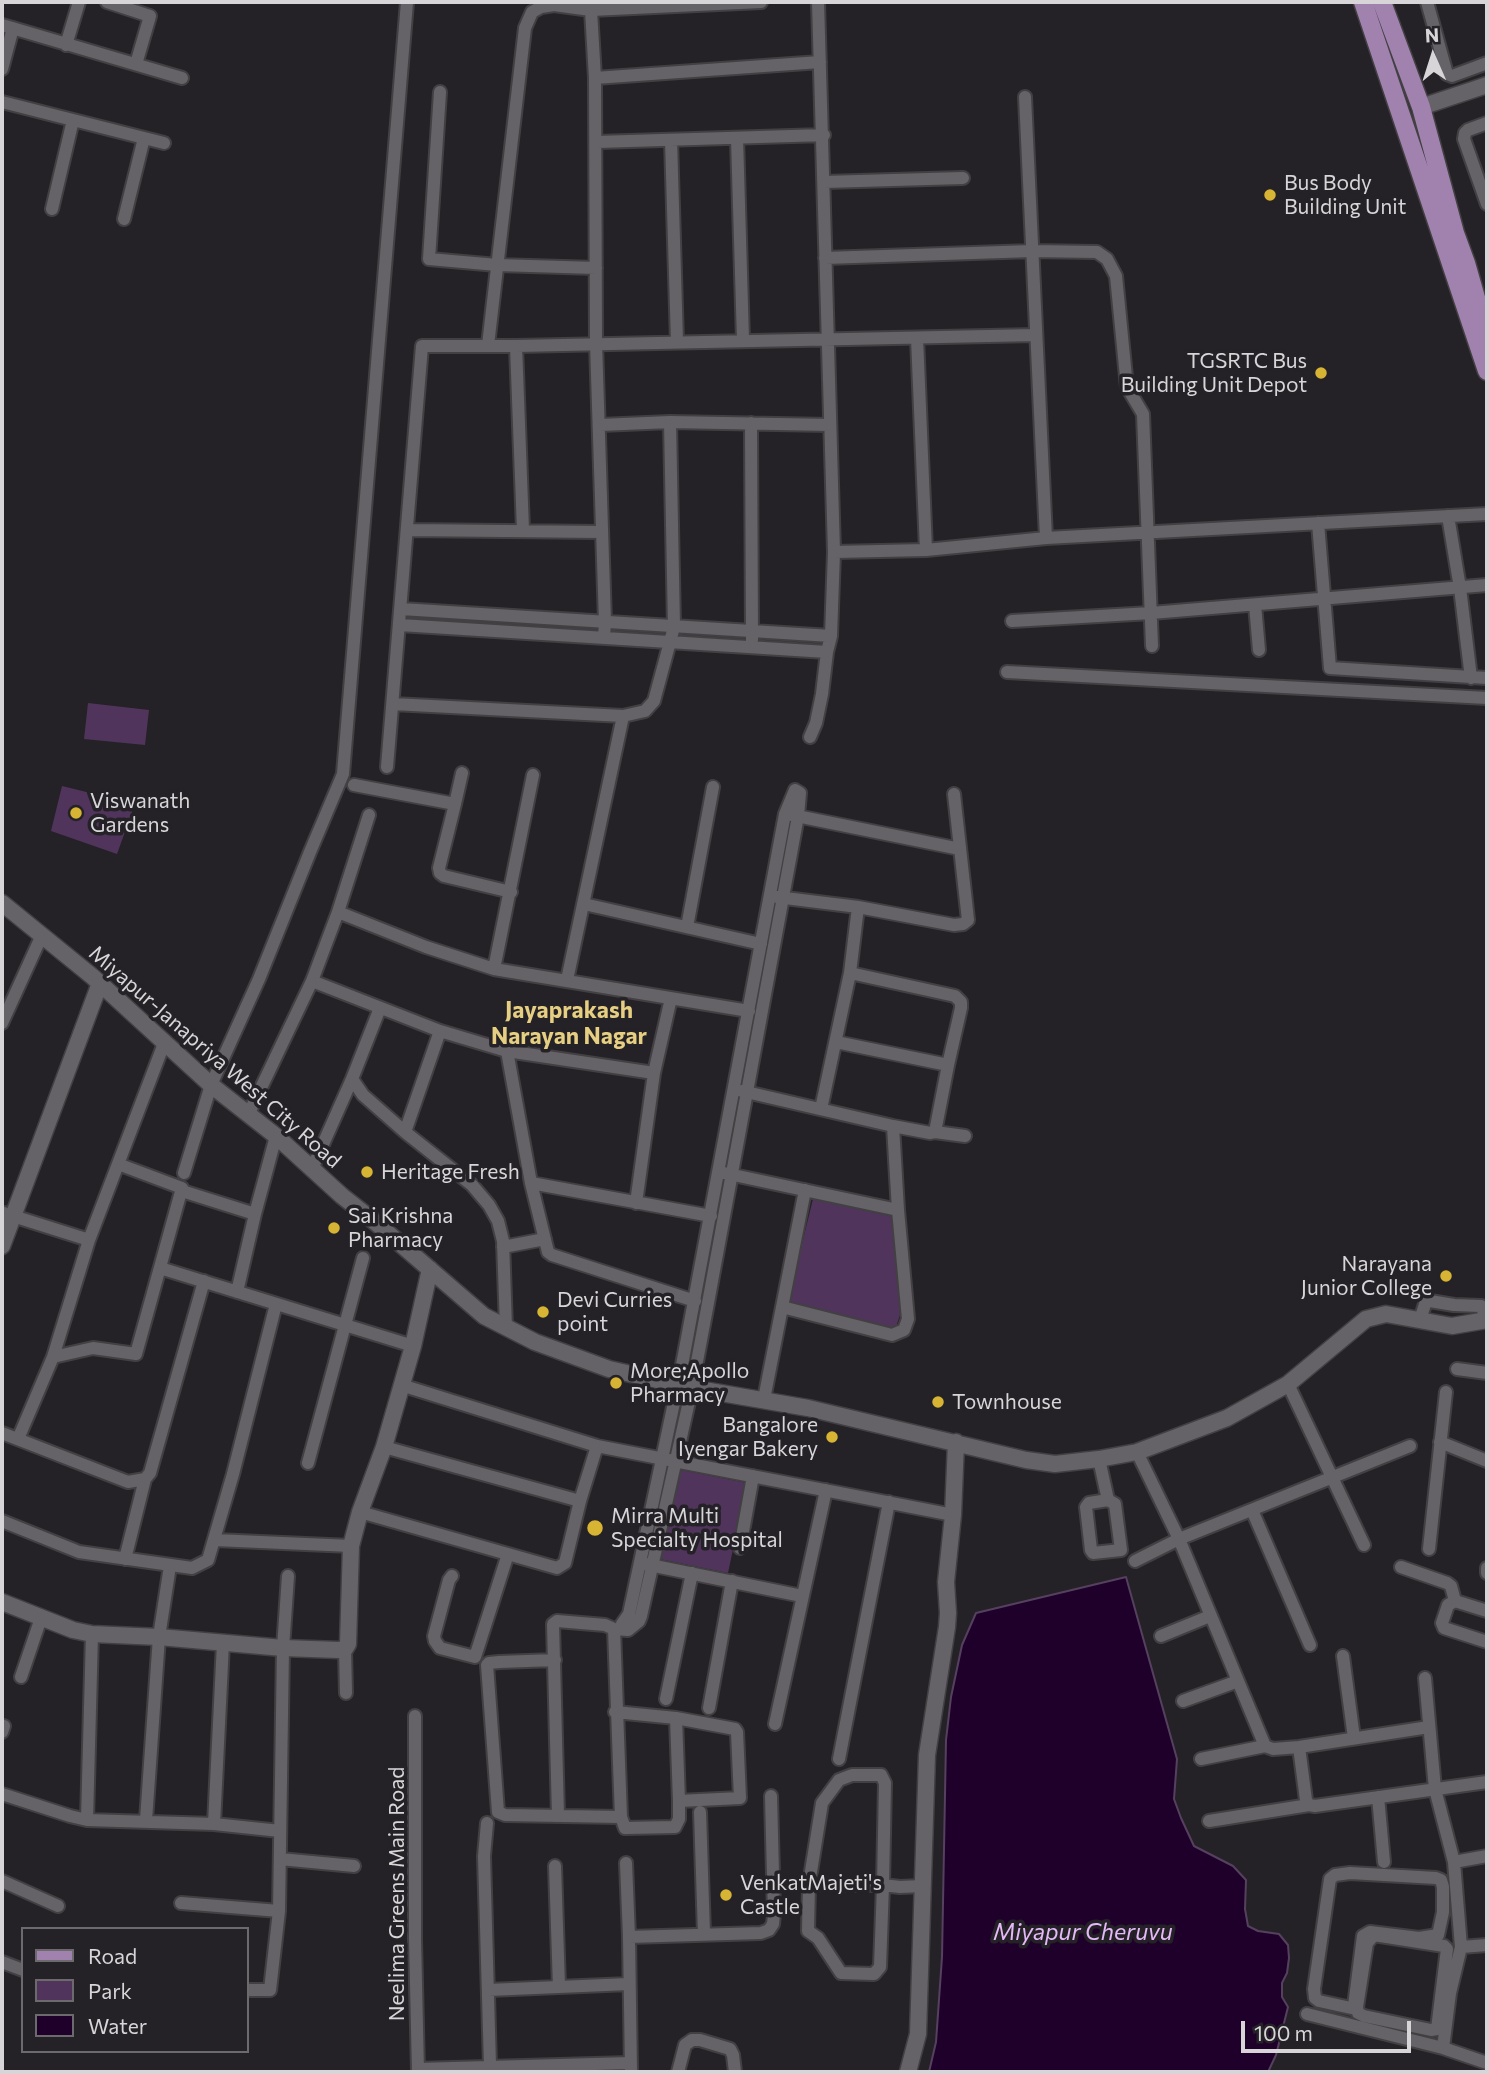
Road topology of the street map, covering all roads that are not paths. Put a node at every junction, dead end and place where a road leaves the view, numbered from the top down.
1 (79, 2) edge
2 (107, 2) edge
3 (407, 2) edge
4 (742, 2) edge
5 (761, 2) edge
6 (818, 2) edge
7 (1363, 2) edge
8 (1382, 2) edge
9 (1427, 2) edge
10 (682, 3) edge
11 (591, 10) junction
12 (7, 27) edge
13 (66, 45) junction
14 (820, 62) junction
15 (136, 64) junction
16 (1487, 64) edge
17 (2, 69) edge
18 (182, 78) dead end
19 (595, 78) junction
20 (1487, 85) edge
21 (440, 92) dead end
22 (1025, 97) dead end
23 (2, 102) edge
24 (1421, 107) junction
25 (73, 120) junction
26 (1487, 123) edge
27 (824, 135) junction
28 (144, 138) junction
29 (737, 138) junction
30 (671, 140) junction
31 (597, 142) junction
32 (164, 143) dead end
33 (963, 178) dead end
34 (824, 182) junction
35 (1487, 204) edge
36 (52, 209) dead end
37 (124, 219) dead end
38 (1032, 251) junction
39 (825, 258) junction
40 (496, 265) junction
41 (596, 268) junction
42 (1036, 335) junction
43 (1487, 336) edge
44 (917, 338) junction
45 (828, 339) junction
46 (743, 340) junction
47 (677, 342) junction
48 (596, 343) junction
49 (488, 345) junction
50 (516, 346) junction
51 (1487, 371) edge
52 (670, 422) junction
53 (751, 423) junction
54 (600, 425) junction
55 (830, 425) junction
56 (1487, 514) edge
57 (1448, 516) junction
58 (1318, 523) junction
59 (408, 530) junction
60 (523, 530) junction
61 (601, 532) junction
62 (1148, 532) junction
63 (1046, 538) junction
64 (926, 550) junction
65 (834, 552) junction
66 (1487, 586) edge
67 (1460, 588) junction
68 (1325, 600) junction
69 (1255, 606) junction
70 (401, 610) junction
71 (1152, 613) junction
72 (1012, 621) dead end
73 (605, 622) junction
74 (400, 625) junction
75 (674, 627) junction
76 (752, 632) junction
77 (831, 636) junction
78 (604, 638) junction
79 (670, 642) junction
80 (1152, 646) dead end
81 (751, 648) junction
82 (1259, 650) dead end
83 (827, 652) junction
84 (1007, 672) dead end
85 (1471, 678) junction
86 (1487, 678) edge
87 (1487, 698) edge
88 (393, 704) junction
89 (623, 716) junction
90 (810, 737) dead end
91 (387, 767) dead end
92 (462, 773) dead end
93 (533, 775) dead end
94 (354, 785) dead end
95 (713, 787) dead end
96 (954, 794) dead end
97 (455, 804) junction
98 (369, 815) dead end
99 (960, 849) junction
100 (511, 892) junction
101 (776, 897) junction
102 (2, 903) edge
103 (584, 904) junction
104 (858, 907) junction
105 (338, 912) junction
106 (687, 928) junction
107 (42, 935) junction
108 (761, 944) junction
109 (494, 969) junction
110 (850, 973) junction
111 (96, 980) junction
112 (567, 980) junction
113 (312, 981) junction
114 (671, 998) junction
115 (380, 1008) junction
116 (749, 1012) junction
117 (2, 1023) edge
118 (440, 1031) junction
119 (165, 1041) junction
120 (836, 1042) junction
121 (506, 1051) junction
122 (948, 1065) junction
123 (654, 1073) junction
124 (352, 1079) junction
125 (211, 1085) junction
126 (741, 1090) junction
127 (821, 1109) junction
128 (249, 1113) junction
129 (893, 1126) junction
130 (405, 1132) junction
131 (935, 1132) junction
132 (276, 1136) junction
133 (965, 1136) dead end
134 (118, 1164) junction
135 (312, 1169) junction
136 (184, 1173) dead end
137 (725, 1174) junction
138 (531, 1182) junction
139 (805, 1190) junction
140 (181, 1191) junction
141 (636, 1203) junction
142 (898, 1210) junction
143 (255, 1214) junction
144 (5, 1215) edge
145 (711, 1216) junction
146 (545, 1239) junction
147 (89, 1240) junction
148 (2, 1246) edge
149 (503, 1247) junction
150 (363, 1258) dead end
151 (160, 1268) junction
152 (430, 1269) junction
153 (204, 1281) junction
154 (237, 1292) junction
155 (695, 1301) junction
156 (276, 1304) junction
157 (782, 1307) junction
158 (1487, 1319) edge
159 (346, 1325) junction
160 (506, 1328) junction
161 (413, 1346) junction
162 (53, 1357) junction
163 (1457, 1369) dead end
164 (1487, 1373) edge
165 (1288, 1384) junction
166 (401, 1385) junction
167 (685, 1386) junction
168 (1446, 1392) dead end
169 (764, 1399) junction
170 (2, 1433) edge
171 (18, 1439) junction
172 (956, 1442) junction
173 (1440, 1442) junction
174 (597, 1446) junction
175 (1410, 1446) dead end
176 (384, 1447) junction
177 (1137, 1451) junction
178 (1099, 1459) junction
179 (668, 1460) junction
180 (1487, 1461) edge
181 (308, 1463) dead end
182 (753, 1476) junction
183 (1332, 1477) junction
184 (145, 1479) junction
185 (825, 1490) junction
186 (1108, 1500) dead end
187 (580, 1501) junction
188 (889, 1502) junction
189 (1252, 1510) junction
190 (360, 1512) junction
191 (953, 1515) junction
192 (2, 1521) edge
193 (1179, 1539) junction
194 (215, 1540) junction
195 (1364, 1545) dead end
196 (351, 1546) junction
197 (740, 1548) dead end
198 (1429, 1549) dead end
199 (508, 1554) junction
200 (125, 1559) junction
201 (1135, 1560) dead end
202 (645, 1564) junction
203 (170, 1566) junction
204 (1401, 1567) dead end
205 (692, 1573) junction
206 (288, 1576) dead end
207 (452, 1576) dead end
208 (732, 1581) junction
209 (802, 1595) junction
210 (1455, 1601) junction
211 (2, 1602) edge
212 (1487, 1611) edge
213 (1210, 1616) junction
214 (41, 1618) junction
215 (617, 1629) junction
216 (92, 1633) junction
217 (1161, 1636) dead end
218 (159, 1637) junction
219 (1487, 1642) edge
220 (223, 1643) junction
221 (1310, 1645) dead end
222 (283, 1648) junction
223 (345, 1649) junction
224 (1343, 1656) dead end
225 (555, 1660) junction
226 (21, 1676) dead end
227 (1425, 1678) dead end
228 (1238, 1681) junction
229 (346, 1693) dead end
230 (666, 1699) dead end
231 (1183, 1702) dead end
232 (709, 1708) dead end
233 (615, 1712) junction
234 (415, 1716) dead end
235 (676, 1717) junction
236 (775, 1724) dead end
237 (1429, 1727) junction
238 (1354, 1738) junction
239 (1265, 1746) junction
240 (1299, 1747) junction
241 (839, 1759) dead end
242 (1201, 1759) dead end
243 (1487, 1782) edge
244 (1435, 1789) junction
245 (2, 1794) edge
246 (771, 1796) dead end
247 (1378, 1797) junction
248 (679, 1801) junction
249 (1309, 1805) junction
250 (700, 1812) dead end
251 (558, 1815) junction
252 (621, 1817) junction
253 (87, 1820) junction
254 (146, 1820) junction
255 (1209, 1821) dead end
256 (487, 1823) dead end
257 (214, 1824) junction
258 (280, 1831) junction
259 (1487, 1856) edge
260 (280, 1859) junction
261 (1454, 1861) junction
262 (1384, 1862) dead end
263 (626, 1863) dead end
264 (354, 1866) dead end
265 (555, 1866) dead end
266 (1456, 1878) junction
267 (1441, 1880) junction
268 (2, 1881) edge
269 (809, 1884) junction
270 (883, 1885) junction
271 (922, 1886) junction
272 (181, 1903) dead end
273 (58, 1906) dead end
274 (279, 1911) junction
275 (1443, 1912) junction
276 (1458, 1912) junction
277 (704, 1934) junction
278 (629, 1937) junction
279 (1487, 1945) edge
280 (1461, 1947) junction
281 (2, 1962) edge
282 (21, 1969) edge
283 (629, 1984) junction
284 (559, 1987) junction
285 (248, 1990) edge
286 (488, 1990) junction
287 (1441, 1992) junction
288 (1307, 2014) dead end
289 (1443, 2048) junction
290 (1487, 2063) edge
291 (490, 2066) junction
292 (631, 2067) edge
293 (418, 2070) edge
294 (678, 2072) edge
295 (735, 2072) edge
296 (908, 2072) edge

1 - 13 street
2 - 15 street
3 - 125 street
4 - 5 street
4 - 10 street
6 - 14 street
7 - 51 main road
8 - 24 main road
9 - 16 street
10 - 11 street
11 - 19 street
11 - 40 street
12 - 13 street
12 - 17 street
13 - 15 street
14 - 19 street
14 - 27 street
15 - 18 street
19 - 31 street
20 - 24 street
21 - 40 street
22 - 38 street
23 - 25 street
24 - 43 main road
25 - 28 street
25 - 36 street
26 - 35 street
27 - 29 street
27 - 34 street
28 - 32 street
28 - 37 street
29 - 30 street
29 - 46 street
30 - 31 street
30 - 47 street
31 - 41 street
33 - 34 street
34 - 39 street
38 - 39 street
38 - 42 street
38 - 62 street
39 - 45 street
40 - 41 street
40 - 49 street
41 - 48 street
42 - 44 street
42 - 63 street
44 - 45 street
44 - 64 street
45 - 46 street
45 - 55 street
46 - 47 street
47 - 48 street
48 - 50 street
48 - 54 street
49 - 50 street
49 - 59 street
50 - 60 street
52 - 53 street
52 - 54 street
52 - 75 street
53 - 55 street
53 - 76 street
54 - 61 street
55 - 65 street
56 - 57 street
57 - 58 street
57 - 67 street
58 - 62 street
58 - 68 street
59 - 60 street
59 - 70 street
60 - 61 street
61 - 73 street
62 - 63 street
62 - 71 street
63 - 64 street
64 - 65 street
65 - 77 street
66 - 67 street
67 - 68 street
67 - 85 street
68 - 69 street
68 - 85 street
69 - 71 street
69 - 82 street
70 - 73 street
70 - 74 street
71 - 72 street
71 - 80 street
73 - 75 street
73 - 78 street
74 - 78 street
74 - 88 street
75 - 76 street
75 - 79 street
76 - 77 street
76 - 81 street
77 - 83 street
78 - 79 street
79 - 81 street
79 - 89 street
81 - 83 street
83 - 90 street
84 - 87 street
85 - 86 street
88 - 89 street
88 - 91 street
89 - 103 street
92 - 97 street
93 - 100 street
94 - 97 street
95 - 106 street
96 - 99 street
97 - 100 street
98 - 105 street
99 - 101 street
99 - 104 street
100 - 109 street
101 - 104 street
101 - 108 street
101 - 126 street
102 - 107 street, Miyapur-Janapriya West City Road
103 - 106 street
103 - 112 street
104 - 110 street
105 - 109 street
105 - 113 street
106 - 108 street
107 - 111 street, Miyapur-Janapriya West City Road
107 - 117 street
108 - 116 street
109 - 112 street
110 - 120 street
110 - 122 street
111 - 119 street, Miyapur-Janapriya West City Road
111 - 144 street
112 - 114 street
113 - 115 street
113 - 128 street
114 - 116 street
114 - 123 street
115 - 118 street
115 - 124 street
116 - 126 street
118 - 121 street
118 - 130 street
119 - 125 street, Miyapur-Janapriya West City Road
119 - 134 street
120 - 122 street
120 - 127 street
121 - 123 street
121 - 138 street
122 - 131 street
123 - 141 street
124 - 130 street
124 - 135 street
125 - 128 street, Miyapur-Janapriya West City Road
125 - 136 street
126 - 127 street
126 - 137 street
127 - 129 street
128 - 132 street, Miyapur-Janapriya West City Road
129 - 131 street
129 - 142 street
130 - 149 street
131 - 133 street
132 - 135 street, Miyapur-Janapriya West City Road
132 - 143 street
134 - 140 street
134 - 147 street
135 - 152 street, Miyapur-Janapriya West City Road
137 - 139 street
137 - 145 street
137 - 167 street
138 - 141 street
138 - 146 street
139 - 142 street
139 - 157 street
140 - 143 street
140 - 151 street
141 - 145 street
142 - 157 street
143 - 154 street
144 - 147 street
144 - 148 street
145 - 155 street
146 - 149 street
146 - 155 street
147 - 162 street
149 - 160 street
150 - 159 street
151 - 153 street
151 - 162 street
152 - 160 street, Miyapur-Janapriya West City Road
152 - 161 street
153 - 154 street
153 - 184 street
154 - 156 street
155 - 167 street
156 - 159 street
156 - 194 street
157 - 169 street
158 - 165 street, Miyapur-Janapriya West City Road
159 - 161 street
159 - 181 street
160 - 167 street, Miyapur-Janapriya West City Road
161 - 166 street
162 - 171 street
163 - 164 street
165 - 177 street, Miyapur-Janapriya West City Road
165 - 183 street
166 - 174 street
166 - 176 street
167 - 169 street, Miyapur-Janapriya West City Road
167 - 179 street
168 - 173 street
169 - 172 street, Miyapur-Janapriya West City Road
170 - 171 street
171 - 184 street
172 - 178 street, Miyapur-Janapriya West City Road
172 - 191 street
173 - 180 street
173 - 198 street
174 - 179 street
174 - 187 street
175 - 183 street
176 - 187 street
176 - 190 street
177 - 178 street, Miyapur-Janapriya West City Road
177 - 193 street
178 - 186 street
179 - 182 street
179 - 202 street
182 - 185 street
182 - 197 street
183 - 189 street
183 - 195 street
184 - 200 street
185 - 188 street
185 - 209 street
187 - 199 street
188 - 191 street
188 - 241 street
189 - 193 street
189 - 221 street
190 - 196 street
190 - 199 street
191 - 271 street
192 - 200 street
193 - 201 street
193 - 213 street
194 - 196 street
194 - 203 street
196 - 223 street
199 - 207 street
200 - 203 street
202 - 205 street
202 - 215 street
203 - 218 street
204 - 210 street
205 - 208 street
205 - 230 street
206 - 222 street
208 - 209 street
208 - 232 street
209 - 236 street
210 - 212 street
210 - 219 street
211 - 214 street
213 - 217 street
213 - 228 street
214 - 216 street
214 - 226 street
215 - 225 street
215 - 233 street
216 - 218 street
216 - 253 street
218 - 220 street
218 - 254 street
220 - 222 street
220 - 257 street
222 - 223 street
222 - 258 street
223 - 229 street
224 - 238 street
225 - 251 street
225 - 251 street
227 - 237 street
228 - 231 street
228 - 239 street
233 - 235 street
233 - 252 street
234 - 293 street, Neelima Greens Main Road
235 - 248 street
235 - 248 street
237 - 238 street
237 - 244 street
238 - 240 street
239 - 240 street
239 - 242 street
240 - 249 street
243 - 244 street
244 - 247 street
244 - 261 street
245 - 253 street
246 - 277 street
247 - 249 street
247 - 262 street
248 - 252 street
249 - 255 street
250 - 277 street
251 - 252 street
253 - 254 street
254 - 257 street
256 - 286 street
257 - 258 street
258 - 260 street
259 - 261 street
260 - 264 street
260 - 274 street
261 - 266 street
263 - 278 street
265 - 284 street
266 - 267 street
266 - 276 street
267 - 275 street
267 - 275 street
268 - 273 street
269 - 270 street
269 - 270 street
269 - 270 street
270 - 271 street
271 - 296 street
272 - 274 street
274 - 285 street
275 - 276 street
276 - 280 street
277 - 278 street
278 - 283 street
279 - 280 street
280 - 287 street
281 - 282 street
283 - 284 street
283 - 292 street
284 - 286 street
286 - 291 street
287 - 287 street
287 - 289 street
288 - 289 street
289 - 290 street
291 - 292 street
291 - 293 street
294 - 295 street

